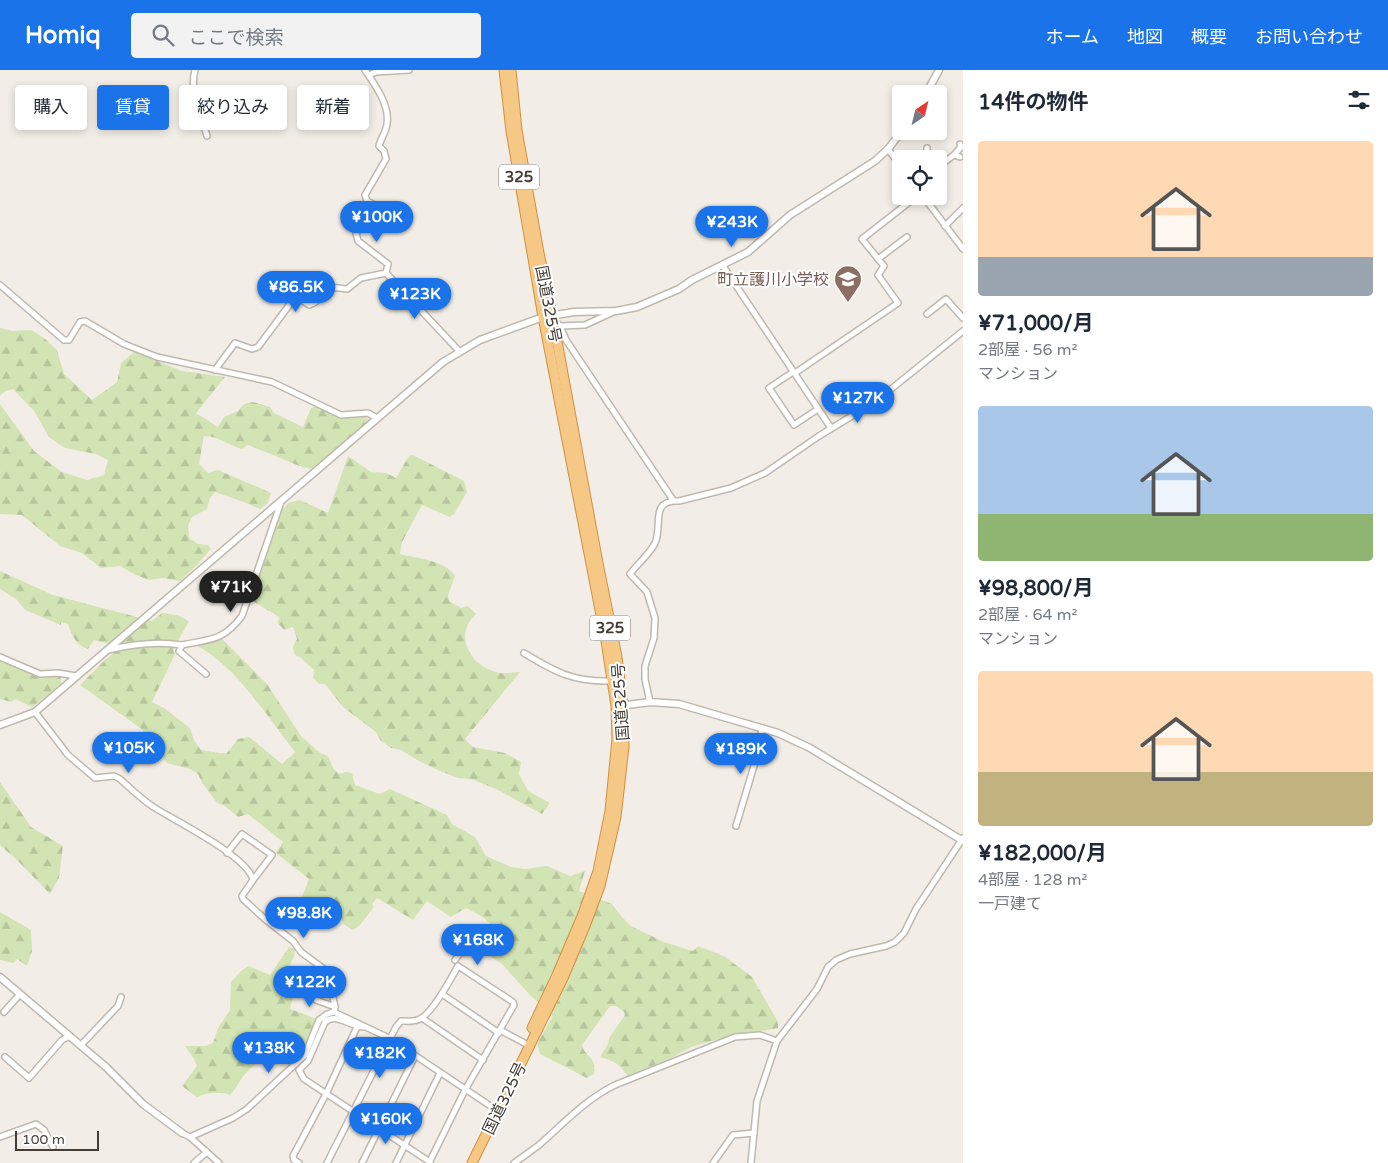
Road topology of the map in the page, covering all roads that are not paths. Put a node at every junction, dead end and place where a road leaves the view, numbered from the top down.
1 (195, 70) edge
2 (365, 70) edge
3 (409, 70) edge
4 (504, 70) edge
5 (511, 70) edge
6 (939, 70) edge
7 (369, 76) junction
8 (931, 85) edge
9 (207, 136) dead end
10 (895, 140) edge
11 (960, 144) dead end
12 (888, 149) junction
13 (892, 155) edge
14 (947, 162) edge
15 (905, 205) edge
16 (929, 205) edge
17 (963, 208) edge
18 (945, 226) junction
19 (908, 237) dead end
20 (961, 241) edge
21 (963, 249) edge
22 (878, 259) junction
23 (723, 266) junction
24 (386, 273) junction
25 (0, 285) edge
26 (616, 311) junction
27 (927, 314) dead end
28 (963, 318) edge
29 (552, 319) junction
30 (963, 331) edge
31 (460, 352) junction
32 (215, 370) junction
33 (794, 372) junction
34 (818, 409) junction
35 (377, 418) junction
36 (831, 428) junction
37 (673, 500) junction
38 (281, 501) junction
39 (182, 644) junction
40 (105, 651) junction
41 (524, 653) dead end
42 (0, 657) edge
43 (206, 674) dead end
44 (76, 676) junction
45 (611, 681) junction
46 (650, 702) junction
47 (619, 706) junction
48 (34, 712) junction
49 (0, 725) edge
50 (762, 728) junction
51 (736, 826) dead end
52 (962, 840) edge
53 (227, 853) junction
54 (253, 880) junction
55 (474, 934) dead end
56 (450, 954) dead end
57 (455, 960) junction
58 (458, 966) junction
59 (0, 977) edge
60 (300, 984) dead end
61 (20, 994) junction
62 (442, 994) junction
63 (121, 997) dead end
64 (335, 1009) junction
65 (4, 1012) dead end
66 (422, 1018) junction
67 (357, 1027) junction
68 (367, 1027) junction
69 (500, 1032) junction
70 (70, 1036) junction
71 (389, 1038) junction
72 (777, 1041) junction
73 (80, 1045) junction
74 (527, 1045) junction
75 (416, 1056) junction
76 (5, 1057) dead end
77 (483, 1060) junction
78 (440, 1073) junction
79 (465, 1090) junction
80 (326, 1094) junction
81 (496, 1110) junction
82 (353, 1112) junction
83 (379, 1129) junction
84 (182, 1133) joint
85 (754, 1133) junction
86 (0, 1137) edge
87 (190, 1137) junction
88 (405, 1145) junction
89 (53, 1147) dead end
90 (207, 1152) junction
91 (430, 1162) edge
92 (194, 1163) edge
93 (219, 1163) edge
94 (299, 1163) edge
95 (327, 1163) edge
96 (362, 1163) edge
97 (396, 1163) edge
98 (466, 1163) edge
99 (472, 1163) edge
100 (514, 1163) edge
101 (712, 1163) edge
102 (750, 1163) edge

1 - 9 street
2 - 7 street
3 - 7 street
4 - 29 highway, 国道325号 / 325
5 - 29 highway, 国道325号 / 325
6 - 8 street
7 - 24 street
10 - 12 street
11 - 14 street
12 - 13 street
12 - 23 street
15 - 22 street
16 - 18 street
17 - 18 street
18 - 20 street
19 - 22 street
20 - 21 street
22 - 33 street
23 - 26 street
23 - 33 street
24 - 31 street
24 - 32 street
25 - 32 street
26 - 29 street
26 - 29 street
27 - 28 street
29 - 31 street
29 - 37 street
29 - 45 highway, 国道325号 / 325
29 - 47 highway, 国道325号 / 325
30 - 36 street
31 - 35 street
32 - 35 street
33 - 34 street
33 - 34 street
34 - 36 street
35 - 38 street
36 - 37 street
37 - 46 street
38 - 39 street
38 - 40 street
39 - 40 street
39 - 43 street
40 - 44 street
41 - 45 street
42 - 44 street
44 - 48 street
45 - 47 highway, 国道325号 / 325
46 - 47 street
46 - 50 street
47 - 74 highway, 国道325号 / 325
48 - 49 street
48 - 53 street
50 - 51 street
50 - 52 street
52 - 72 street
53 - 54 street
53 - 54 street
54 - 64 street
55 - 57 street
56 - 57 street
57 - 58 street
58 - 62 street
58 - 69 street
59 - 61 street
60 - 64 street
61 - 65 street
61 - 70 street
62 - 66 street
62 - 69 street
63 - 73 street
64 - 68 street
64 - 87 street
66 - 71 street
66 - 77 street
67 - 68 street
67 - 80 street
67 - 80 street
68 - 71 street
69 - 74 street
69 - 77 street
70 - 73 street
70 - 76 street
71 - 75 street
71 - 82 street
72 - 85 street
72 - 100 street
73 - 84 street
74 - 81 highway, 国道325号 / 325
75 - 78 street
75 - 83 street
77 - 79 street
78 - 79 street
78 - 88 street
79 - 81 street
79 - 91 street
80 - 82 street
80 - 94 street
81 - 98 highway, 国道325号 / 325
81 - 99 highway, 国道325号 / 325
82 - 83 street
82 - 95 street
83 - 88 street
83 - 96 street
84 - 87 street
85 - 101 street
85 - 102 street
86 - 89 street
87 - 90 street
88 - 91 street
88 - 97 street
90 - 92 street
90 - 93 street

